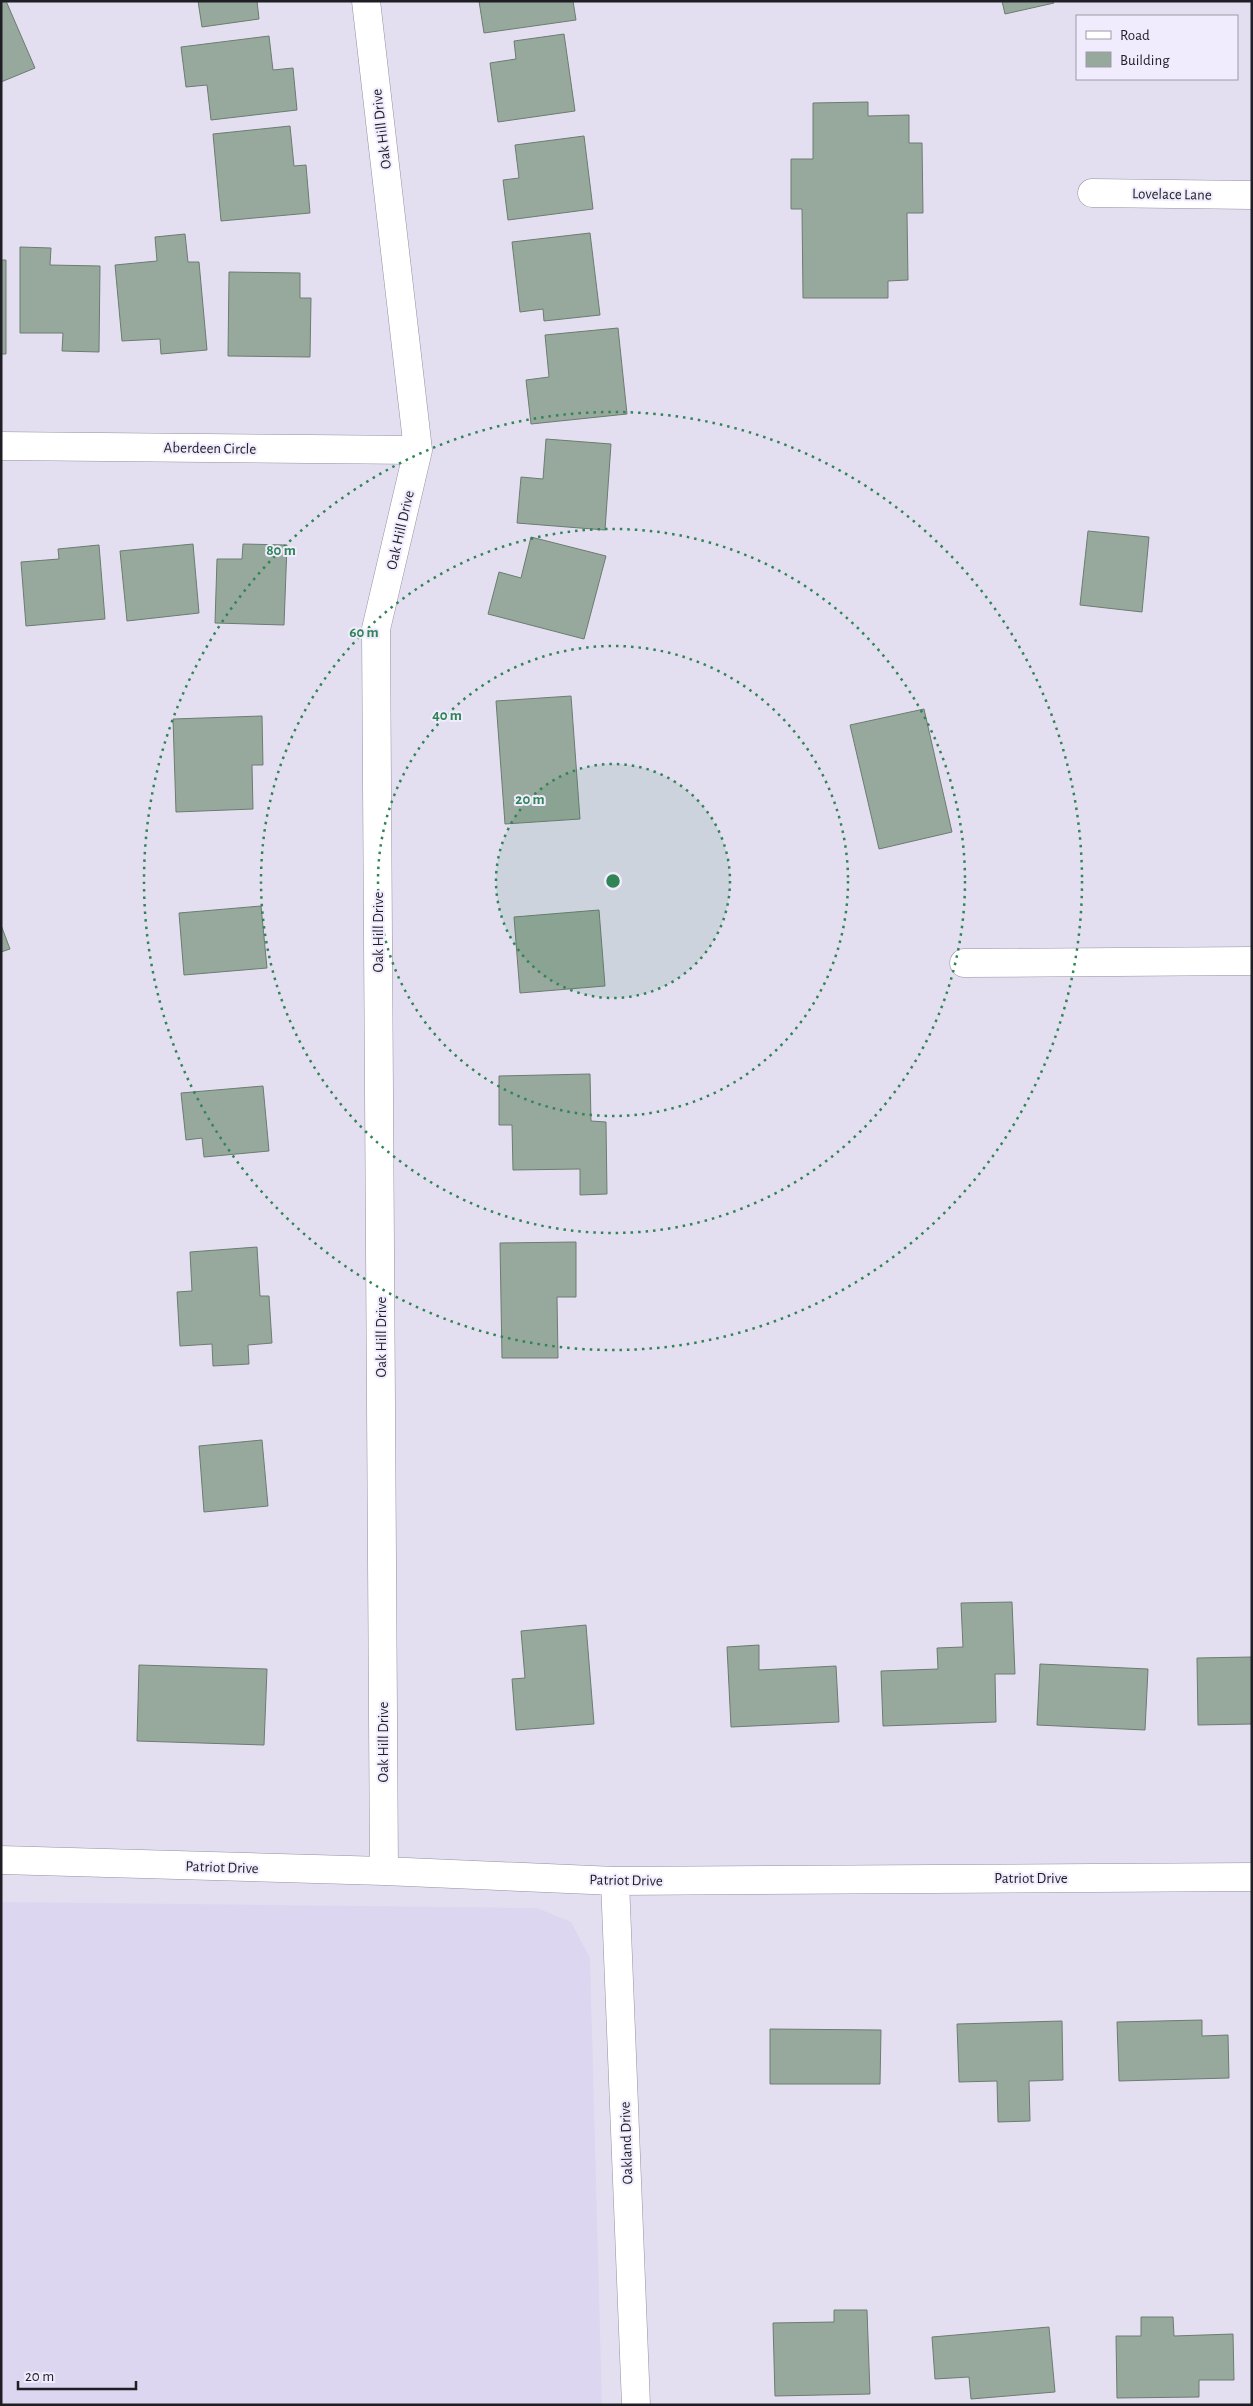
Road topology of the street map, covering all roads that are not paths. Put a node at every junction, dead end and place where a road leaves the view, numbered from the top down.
1 (366, 1) edge
2 (1092, 193) dead end
3 (1252, 195) edge
4 (1, 446) edge
5 (418, 450) junction
6 (1252, 961) edge
7 (964, 963) dead end
8 (1, 1860) edge
9 (384, 1871) junction
10 (1252, 1877) edge
11 (615, 1881) junction
12 (636, 2405) edge

1 - 5 street, Oak Hill Drive
2 - 3 street, Lovelace Lane
4 - 5 street, Aberdeen Circle
5 - 9 street, Oak Hill Drive
6 - 7 street
8 - 9 street, Patriot Drive
9 - 11 street, Patriot Drive
10 - 11 street, Patriot Drive
11 - 12 street, Oakland Drive

